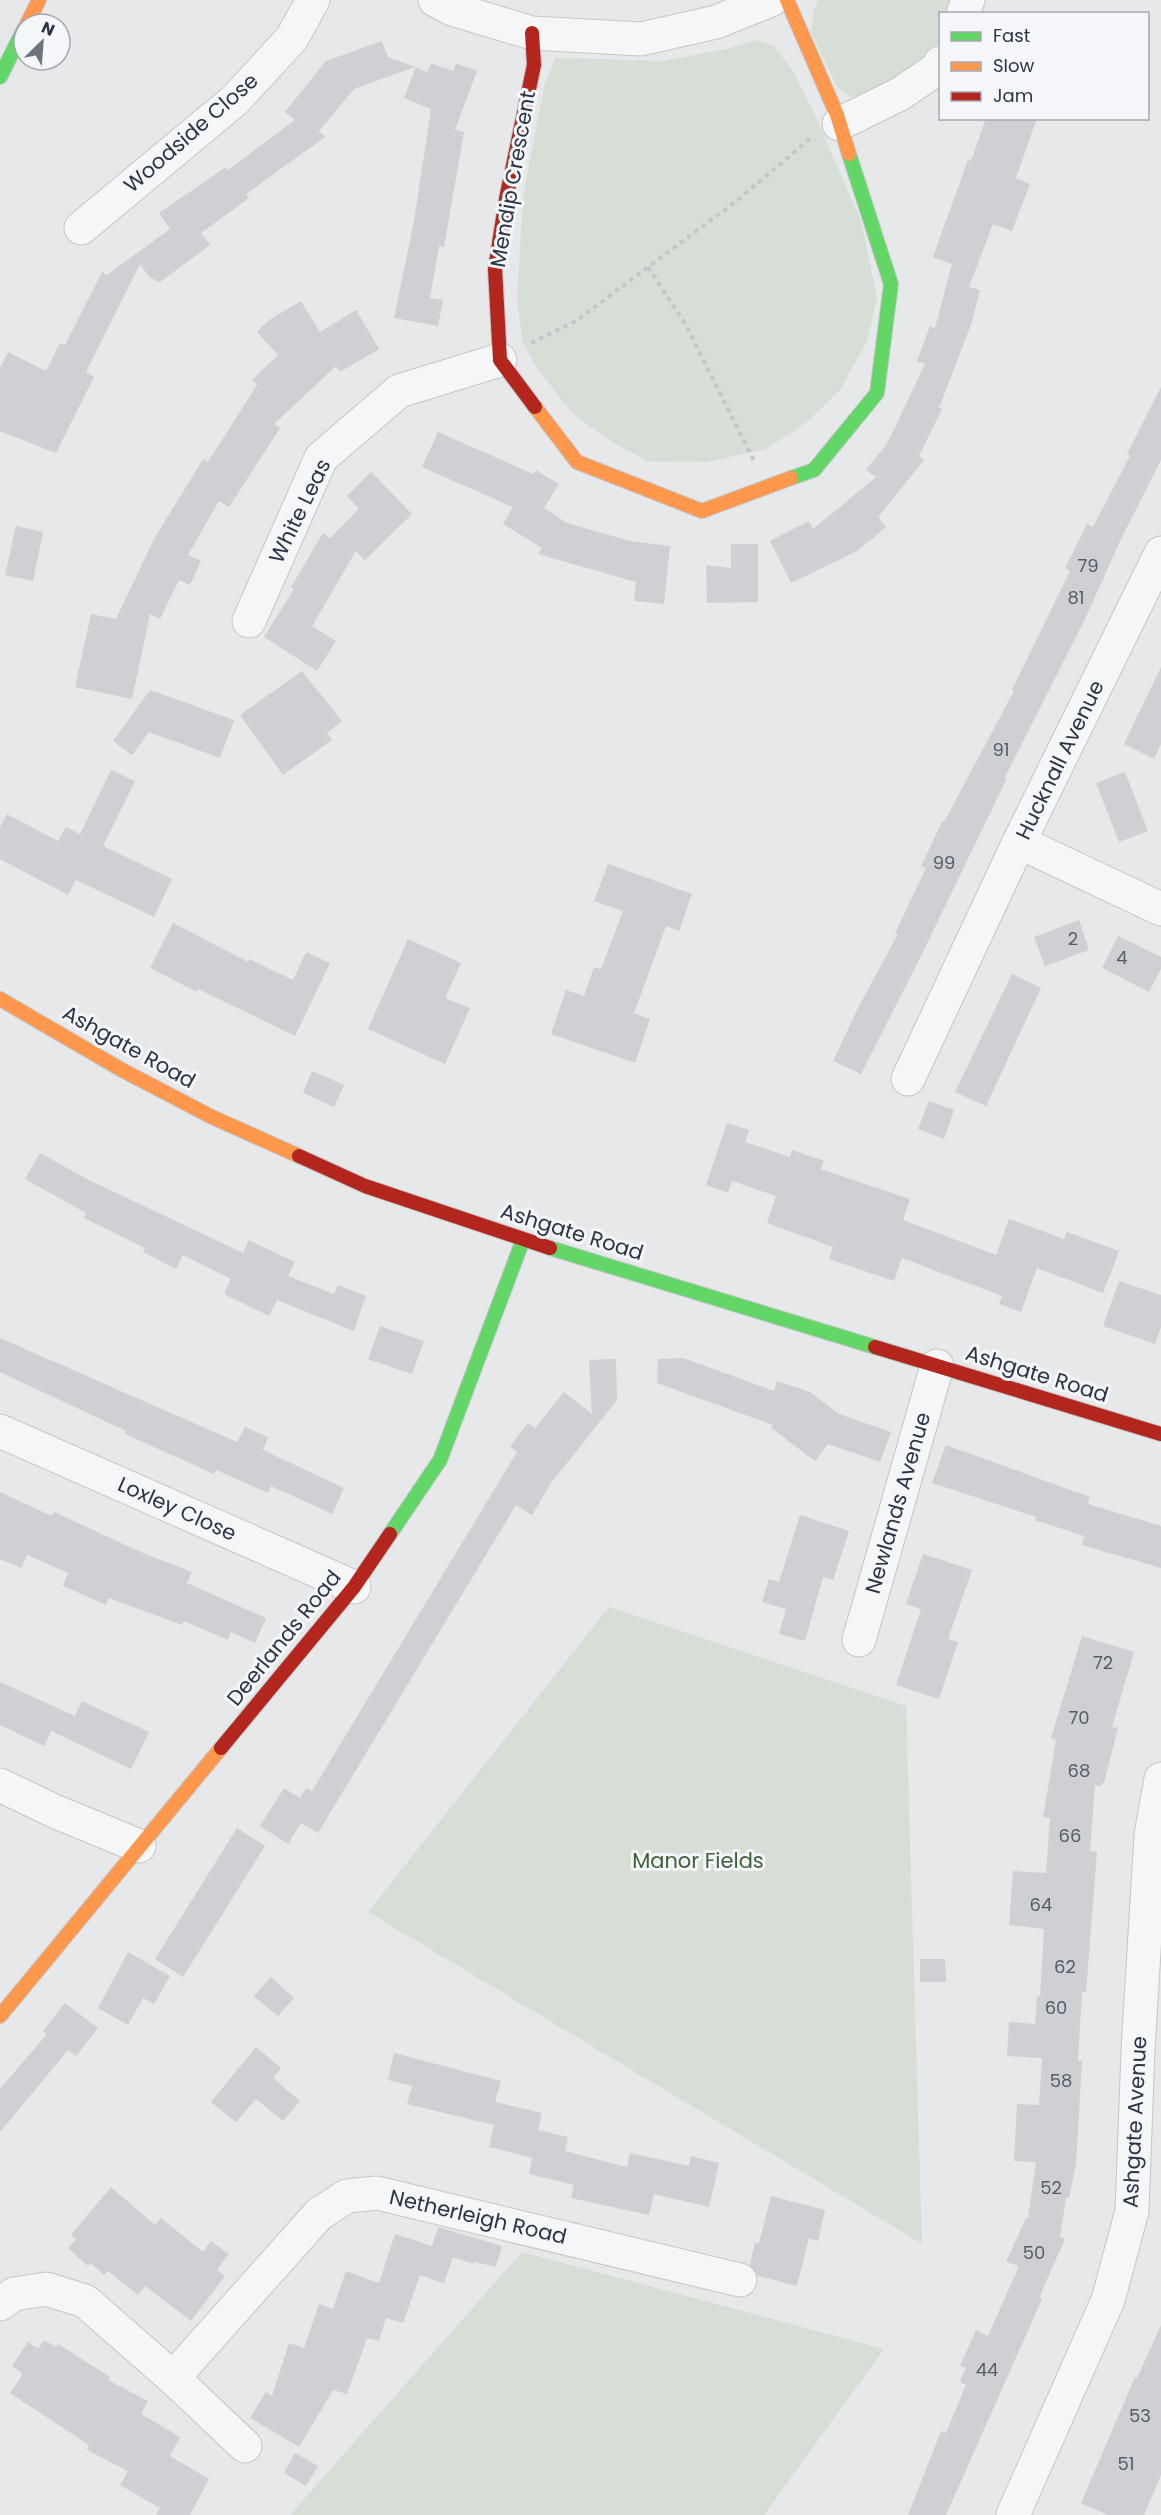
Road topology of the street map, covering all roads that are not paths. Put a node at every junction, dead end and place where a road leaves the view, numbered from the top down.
1 (313, 0) edge
2 (435, 0) edge
3 (771, 0) edge
4 (787, 0) edge
5 (532, 33) junction
6 (12, 53) edge
7 (939, 66) edge
8 (0, 77) edge
9 (838, 120) junction
10 (81, 228) dead end
11 (500, 360) junction
12 (1161, 554) edge
13 (249, 621) dead end
14 (1019, 842) junction
15 (1161, 909) edge
16 (0, 999) edge
17 (908, 1079) dead end
18 (523, 1240) junction
19 (937, 1366) junction
20 (0, 1431) edge
21 (1161, 1434) edge
22 (354, 1587) junction
23 (859, 1640) dead end
24 (1161, 1779) edge
25 (0, 1785) edge
26 (139, 1846) junction
27 (0, 2016) edge
28 (740, 2280) dead end
29 (0, 2304) edge
30 (173, 2378) junction
31 (245, 2446) dead end
32 (1013, 2515) edge

1 - 10 street, Woodside Close
2 - 5 street
3 - 5 street
4 - 9 street
5 - 11 street, Mendip Crescent
6 - 8 street
7 - 9 street
9 - 11 street
11 - 13 street, White Leas
12 - 14 street, Hucknall Avenue
14 - 15 street
14 - 17 street, Hucknall Avenue
16 - 18 street, Ashgate Road
18 - 19 street, Ashgate Road
18 - 22 street, Deerlands Road
19 - 21 street, Ashgate Road
19 - 23 street, Newlands Avenue
20 - 22 street, Loxley Close
22 - 26 street, Deerlands Road
24 - 32 street, Ashgate Avenue
25 - 26 street
26 - 27 street, Deerlands Road
28 - 30 street, Netherleigh Road
29 - 30 street
30 - 31 street

